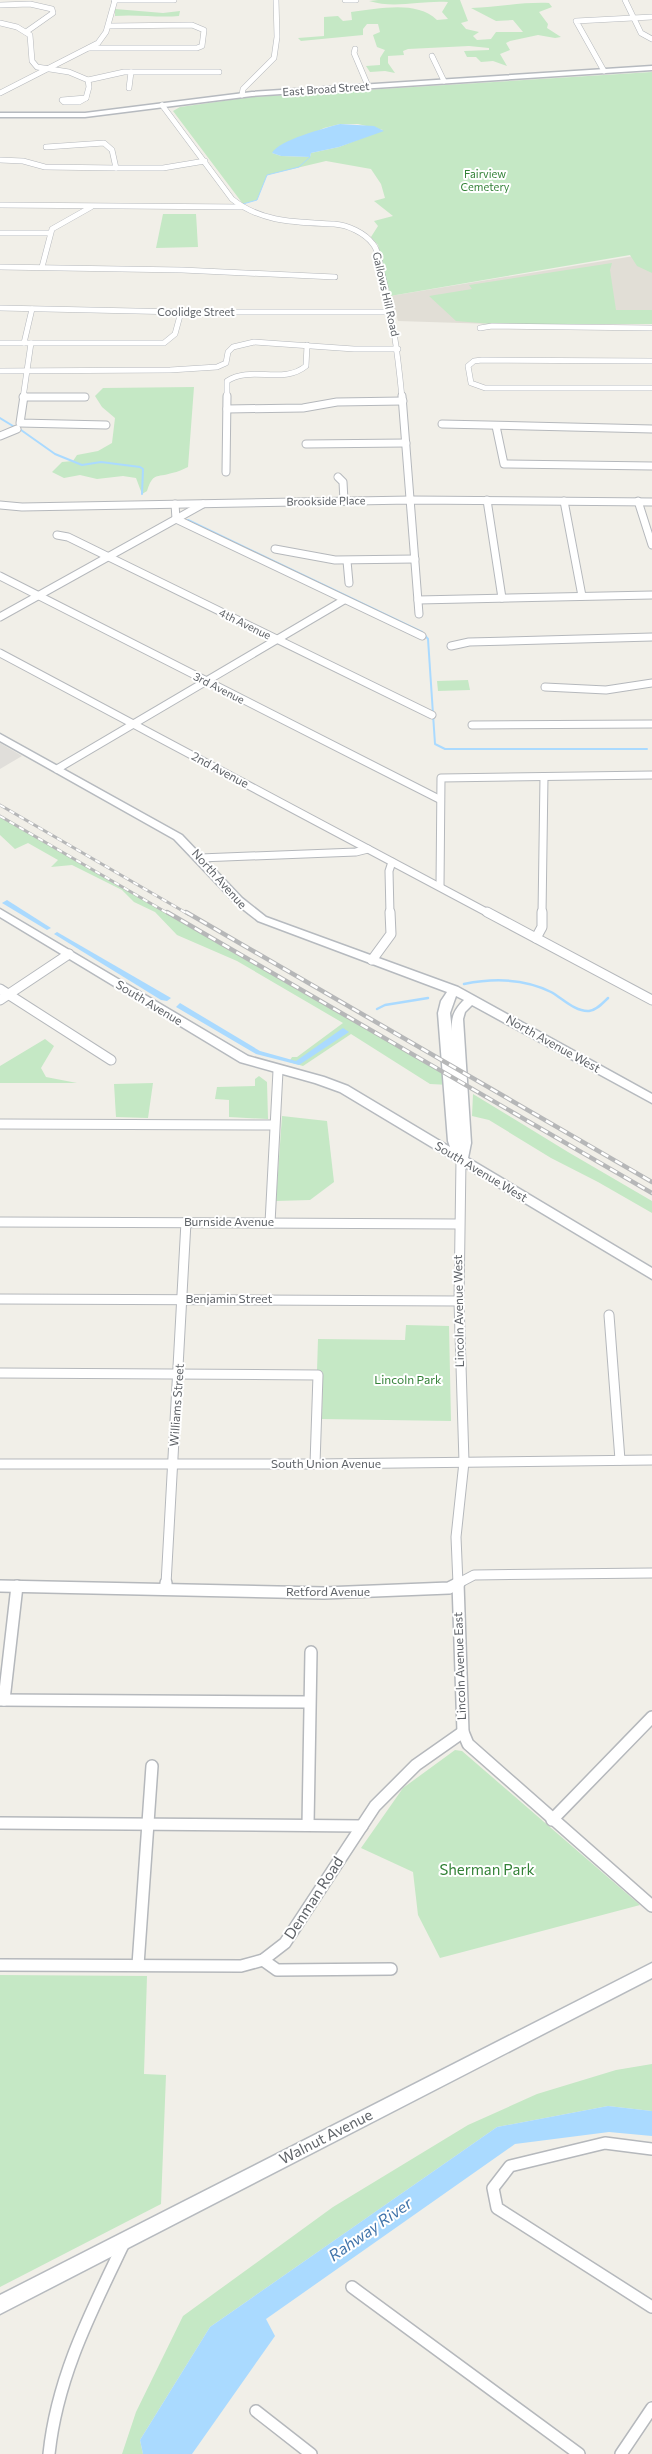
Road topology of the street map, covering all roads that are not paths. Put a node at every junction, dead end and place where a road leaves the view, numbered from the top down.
1 (114, 0) edge
2 (174, 0) edge
3 (276, 0) edge
4 (345, 0) edge
5 (356, 0) edge
6 (625, 0) edge
7 (0, 5) edge
8 (652, 17) edge
9 (634, 18) junction
10 (0, 23) edge
11 (110, 26) junction
12 (26, 32) junction
13 (652, 39) edge
14 (89, 48) junction
15 (355, 49) dead end
16 (432, 56) dead end
17 (652, 68) edge
18 (48, 69) junction
19 (604, 71) junction
20 (131, 72) junction
21 (219, 72) dead end
22 (88, 80) junction
23 (444, 81) junction
24 (368, 86) junction
25 (129, 88) dead end
26 (243, 92) junction
27 (0, 93) edge
28 (86, 98) dead end
29 (162, 105) junction
30 (0, 115) edge
31 (46, 147) dead end
32 (0, 160) edge
33 (205, 161) junction
34 (116, 168) junction
35 (0, 205) edge
36 (91, 206) junction
37 (242, 207) junction
38 (0, 233) edge
39 (50, 233) junction
40 (0, 266) edge
41 (42, 267) junction
42 (335, 277) dead end
43 (0, 308) edge
44 (32, 309) junction
45 (181, 312) junction
46 (392, 312) junction
47 (480, 328) dead end
48 (652, 328) edge
49 (652, 335) edge
50 (0, 343) edge
51 (28, 343) junction
52 (307, 345) junction
53 (398, 349) junction
54 (652, 361) edge
55 (0, 370) edge
56 (27, 371) junction
57 (652, 388) edge
58 (23, 397) junction
59 (85, 397) dead end
60 (403, 401) junction
61 (227, 409) junction
62 (442, 424) dead end
63 (106, 425) dead end
64 (496, 426) junction
65 (17, 429) dead end
66 (652, 429) edge
67 (0, 436) edge
68 (406, 443) junction
69 (306, 444) dead end
70 (652, 466) edge
71 (226, 472) dead end
72 (338, 478) dead end
73 (412, 500) junction
74 (487, 500) junction
75 (344, 501) junction
76 (564, 501) junction
77 (638, 501) junction
78 (652, 502) edge
79 (205, 503) junction
80 (175, 504) junction
81 (0, 505) edge
82 (176, 519) junction
83 (57, 535) dead end
84 (652, 545) edge
85 (275, 549) dead end
86 (109, 557) junction
87 (415, 559) junction
88 (347, 561) junction
89 (0, 576) edge
90 (349, 584) dead end
91 (652, 595) edge
92 (38, 596) junction
93 (582, 596) junction
94 (502, 598) junction
95 (344, 600) junction
96 (418, 600) junction
97 (419, 614) dead end
98 (0, 617) edge
99 (422, 636) dead end
100 (652, 637) edge
101 (277, 640) junction
102 (451, 646) dead end
103 (0, 653) edge
104 (206, 682) junction
105 (652, 683) edge
106 (545, 687) dead end
107 (432, 715) dead end
108 (134, 724) junction
109 (652, 724) edge
110 (472, 725) dead end
111 (0, 737) edge
112 (57, 769) junction
113 (652, 776) edge
114 (544, 777) junction
115 (439, 799) junction
116 (368, 849) junction
117 (200, 858) junction
118 (392, 862) junction
119 (440, 886) junction
120 (0, 912) edge
121 (536, 938) junction
122 (69, 954) junction
123 (372, 960) junction
124 (426, 978) junction
125 (0, 989) edge
126 (454, 990) junction
127 (9, 994) junction
128 (471, 999) junction
129 (0, 1000) edge
130 (652, 1000) edge
131 (444, 1012) junction
132 (111, 1060) dead end
133 (278, 1071) junction
134 (307, 1076) joint
135 (652, 1099) edge
136 (0, 1124) edge
137 (274, 1126) junction
138 (454, 1134) junction
139 (427, 1140) junction
140 (461, 1160) junction
141 (0, 1222) edge
142 (186, 1222) junction
143 (270, 1222) junction
144 (458, 1224) junction
145 (652, 1274) edge
146 (0, 1299) edge
147 (182, 1299) junction
148 (459, 1301) junction
149 (609, 1315) dead end
150 (0, 1373) edge
151 (179, 1375) junction
152 (620, 1460) junction
153 (652, 1460) edge
154 (464, 1462) junction
155 (0, 1464) edge
156 (315, 1464) junction
157 (173, 1465) junction
158 (652, 1573) edge
159 (458, 1583) junction
160 (0, 1586) edge
161 (17, 1586) junction
162 (166, 1588) junction
163 (311, 1652) dead end
164 (2, 1700) edge
165 (309, 1702) junction
166 (652, 1717) edge
167 (463, 1732) junction
168 (152, 1766) dead end
169 (552, 1820) junction
170 (0, 1824) edge
171 (147, 1824) junction
172 (308, 1825) junction
173 (362, 1826) junction
174 (652, 1906) edge
175 (263, 1960) junction
176 (0, 1965) edge
177 (138, 1965) junction
178 (391, 1969) dead end
179 (652, 1970) edge
180 (652, 2149) edge
181 (496, 2208) joint
182 (125, 2241) junction
183 (352, 2287) dead end
184 (0, 2306) edge
185 (652, 2307) edge
186 (652, 2408) edge
187 (256, 2412) dead end
188 (49, 2454) edge
189 (311, 2454) edge
190 (579, 2454) edge
191 (620, 2454) edge

1 - 2 street
1 - 11 street
3 - 26 street
4 - 5 street
6 - 9 street
7 - 12 street
8 - 9 street
9 - 13 street
9 - 19 street
10 - 12 street
11 - 14 street
11 - 14 street
12 - 18 street
14 - 18 street
15 - 24 street
16 - 23 street
17 - 19 street, East Broad Street
18 - 22 street
18 - 27 street
19 - 23 street, East Broad Street
20 - 21 street
20 - 22 street
20 - 25 street
22 - 28 street
23 - 24 street, East Broad Street
24 - 26 street, East Broad Street
26 - 29 street, East Broad Street
29 - 30 street, East Broad Street
29 - 33 street, Gallows Hill Road
31 - 34 street
32 - 34 street
33 - 34 street
33 - 37 street, Gallows Hill Road
35 - 36 street
36 - 37 street
36 - 39 street
37 - 46 street, Gallows Hill Road
38 - 39 street
39 - 41 street
40 - 41 street
41 - 42 street
43 - 44 street, Coolidge Street
44 - 45 street, Coolidge Street
44 - 51 street
45 - 46 street, Coolidge Street
45 - 51 street
46 - 53 street, Gallows Hill Road
47 - 48 street
48 - 49 street
50 - 51 street
51 - 56 street
52 - 53 street
52 - 56 street
52 - 61 street
53 - 60 street, Gallows Hill Road
54 - 57 street
55 - 56 street
56 - 58 street
58 - 59 street
58 - 63 street
60 - 61 street
60 - 68 street, Gallows Hill Road
61 - 71 street
62 - 64 street
64 - 66 street
64 - 70 street
65 - 67 street
68 - 69 street
68 - 73 street, Gallows Hill Road
72 - 75 street
73 - 74 street, Brookside Place
73 - 75 street, Brookside Place
73 - 87 street, Gallows Hill Road
74 - 76 street, Brookside Place
74 - 94 street
75 - 79 street, Brookside Place
76 - 77 street, Brookside Place
76 - 93 street
77 - 78 street, Brookside Place
77 - 84 street
79 - 80 street, Brookside Place
79 - 82 street
80 - 81 street, Brookside Place
80 - 82 street
82 - 86 street
82 - 95 street
83 - 86 street, 4th Avenue
85 - 88 street
86 - 92 street
86 - 101 street, 4th Avenue
87 - 88 street
87 - 96 street, Gallows Hill Road
88 - 90 street
89 - 92 street, 3rd Avenue
91 - 93 street
92 - 98 street
92 - 104 street, 3rd Avenue
93 - 94 street
94 - 96 street
95 - 99 street
95 - 101 street
96 - 97 street, Gallows Hill Road
100 - 102 street
101 - 104 street
101 - 107 street, 4th Avenue
103 - 108 street, 2nd Avenue
104 - 108 street
104 - 115 street, 3rd Avenue
105 - 106 street
108 - 112 street
108 - 116 street, 2nd Avenue
109 - 110 street
111 - 112 street, North Avenue
112 - 117 street, North Avenue
113 - 114 street
114 - 115 street
114 - 121 street
115 - 119 street
116 - 117 street
116 - 118 street, 2nd Avenue
117 - 123 street, North Avenue
118 - 119 street, 2nd Avenue
118 - 123 street
119 - 121 street, 2nd Avenue
120 - 122 street, South Avenue
121 - 130 street, 2nd Avenue
122 - 127 street
122 - 133 street, South Avenue
123 - 124 street, North Avenue
124 - 126 street, North Avenue
124 - 131 street
125 - 127 street
126 - 128 street, North Avenue West
126 - 131 street, Lincoln Avenue West
127 - 129 street
127 - 132 street
128 - 135 street, North Avenue West
128 - 140 street, Lincoln Avenue West
131 - 138 street, Lincoln Avenue West
133 - 134 street, South Avenue
133 - 137 street
134 - 139 street, South Avenue West
136 - 137 street
137 - 143 street
138 - 139 street
138 - 140 street, Lincoln Avenue West
139 - 140 street, South Avenue West
140 - 144 street, Lincoln Avenue West
140 - 145 street, South Avenue West
141 - 142 street, Burnside Avenue
142 - 143 street, Burnside Avenue
142 - 147 street, Williams Street
143 - 144 street, Burnside Avenue
144 - 148 street, Lincoln Avenue West
146 - 147 street, Benjamin Street
147 - 148 street, Benjamin Street
147 - 151 street, Williams Street
148 - 154 street, Lincoln Avenue West
149 - 152 street
150 - 151 street
151 - 156 street
151 - 157 street, Williams Street
152 - 153 street, South Union Avenue
152 - 154 street, South Union Avenue
154 - 156 street, South Union Avenue
154 - 159 street, Lincoln Avenue East
155 - 157 street, South Union Avenue
156 - 157 street, South Union Avenue
157 - 162 street, Williams Street
158 - 159 street, Retford Avenue
159 - 162 street, Retford Avenue
159 - 167 street, Lincoln Avenue East
160 - 161 street, Retford Avenue
161 - 162 street, Retford Avenue
161 - 164 street
163 - 165 street
164 - 165 street
165 - 172 street
166 - 169 street
167 - 169 street, Lincoln Avenue East
167 - 173 street, Denman Road
168 - 171 street
169 - 174 street, Lincoln Avenue East
170 - 171 street
171 - 172 street
171 - 177 street
172 - 173 street
173 - 175 street, Denman Road
175 - 177 street, Denman Road
175 - 178 street
176 - 177 street, Denman Road
179 - 182 street, Walnut Avenue
180 - 181 street
181 - 185 street
182 - 184 street, Walnut Avenue
182 - 188 street
183 - 190 street
186 - 191 street
187 - 189 street

